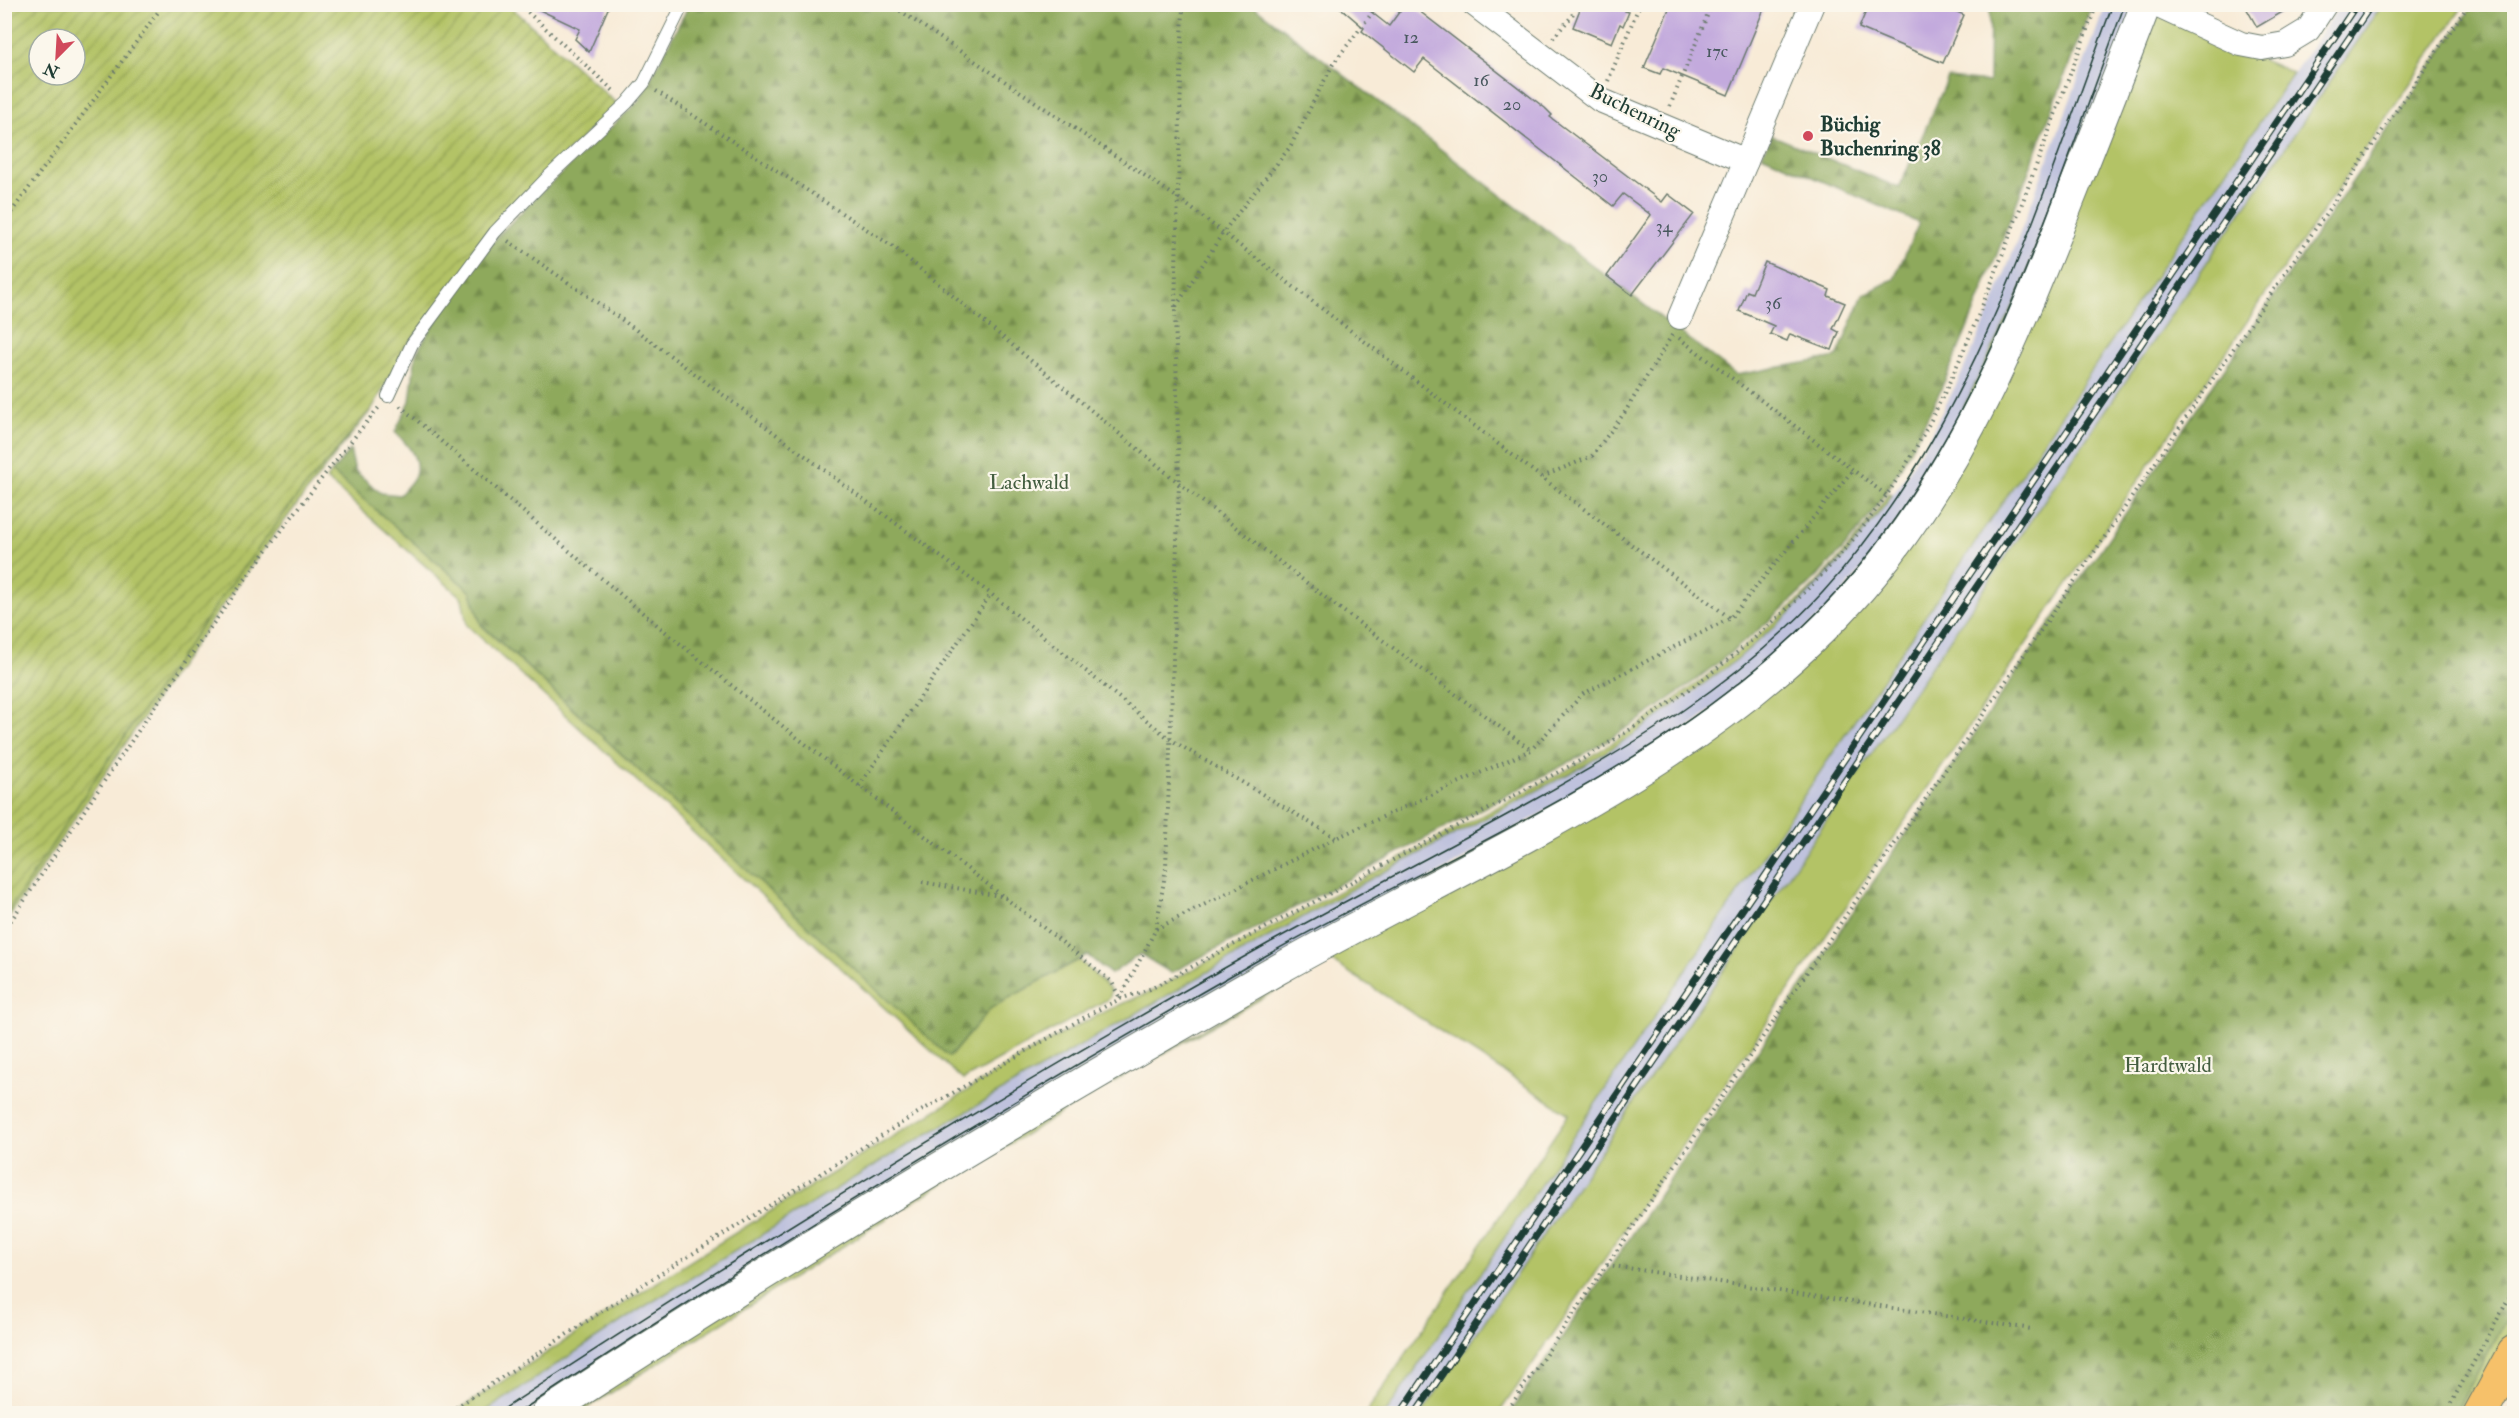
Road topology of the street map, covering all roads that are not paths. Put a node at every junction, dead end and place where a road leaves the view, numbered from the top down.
1 (683, 4) edge
2 (1474, 4) edge
3 (1812, 4) edge
4 (2146, 4) edge
5 (2154, 4) edge
6 (2325, 4) edge
7 (1746, 162) junction
8 (1680, 317) dead end
9 (388, 396) road end
10 (2514, 1352) edge
11 (546, 1413) edge
12 (2480, 1413) edge

1 - 9 lane
2 - 7 street, Buchenring
3 - 7 street
4 - 11 street
5 - 6 street
7 - 8 street
10 - 12 main road

